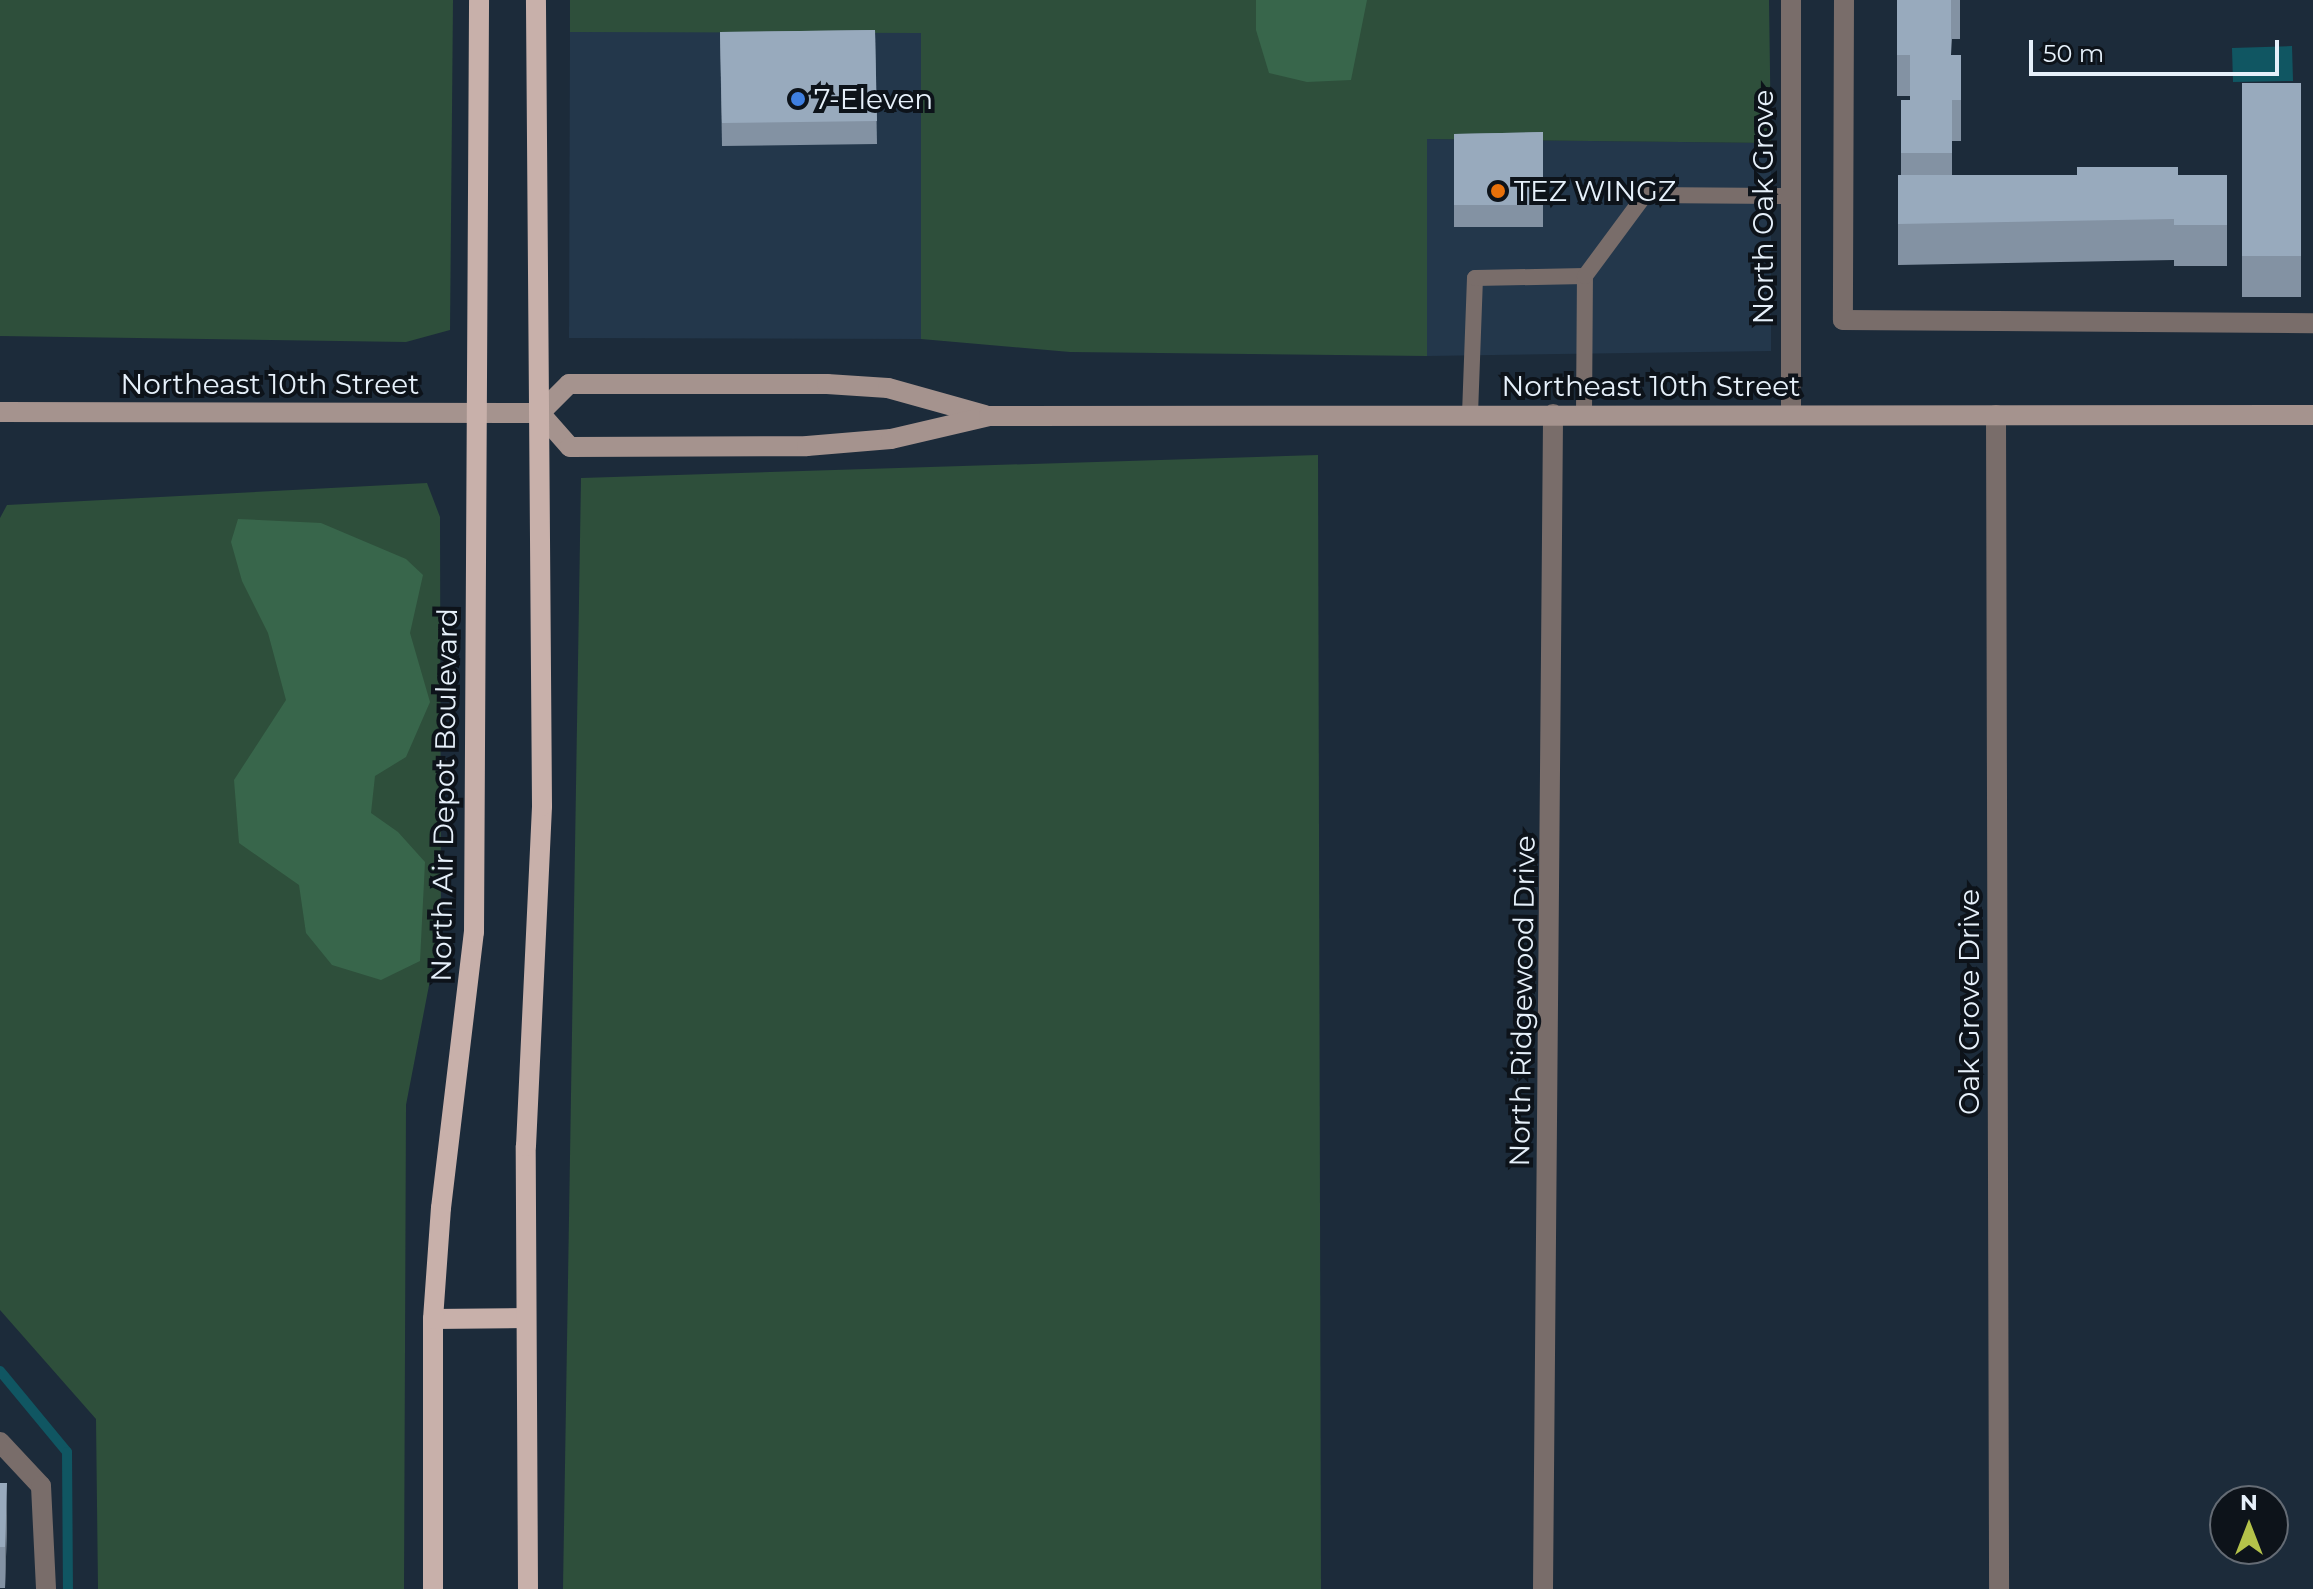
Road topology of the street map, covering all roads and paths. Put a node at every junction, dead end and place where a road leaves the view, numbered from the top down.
1 (479, 0) edge
2 (536, 0) edge
3 (1791, 0) edge
4 (1844, 0) edge
5 (1791, 196) junction
6 (1585, 276) junction
7 (2313, 323) edge
8 (0, 412) edge
9 (473, 412) junction
10 (540, 413) junction
11 (1470, 414) junction
12 (1553, 414) junction
13 (1584, 414) junction
14 (1791, 414) junction
15 (1996, 415) junction
16 (2313, 415) edge
17 (989, 416) junction
18 (526, 1318) junction
19 (433, 1319) junction
20 (0, 1442) edge
21 (46, 1589) edge
22 (433, 1589) edge
23 (528, 1589) edge
24 (1543, 1589) edge
25 (1999, 1589) edge

1 - 9 main road, North Air Depot Boulevard
2 - 10 main road
3 - 5 street, North Oak Grove
4 - 7 street
5 - 6 lane
5 - 14 street, North Oak Grove
6 - 11 lane
6 - 13 lane
8 - 9 main road, Northeast 10th Street
9 - 10 main road, Northeast 10th Street
9 - 19 main road, North Air Depot Boulevard
10 - 17 main road, Northeast 10th Street
10 - 17 main road, Northeast 10th Street
10 - 18 main road
11 - 12 main road, Northeast 10th Street
11 - 17 main road, Northeast 10th Street
12 - 13 main road, Northeast 10th Street
12 - 24 street, North Ridgewood Drive
13 - 14 main road, Northeast 10th Street
14 - 15 main road, Northeast 10th Street
15 - 16 main road, Northeast 10th Street
15 - 25 street, Oak Grove Drive
18 - 19 main road
18 - 23 main road
19 - 22 main road, North Air Depot Boulevard
20 - 21 street

